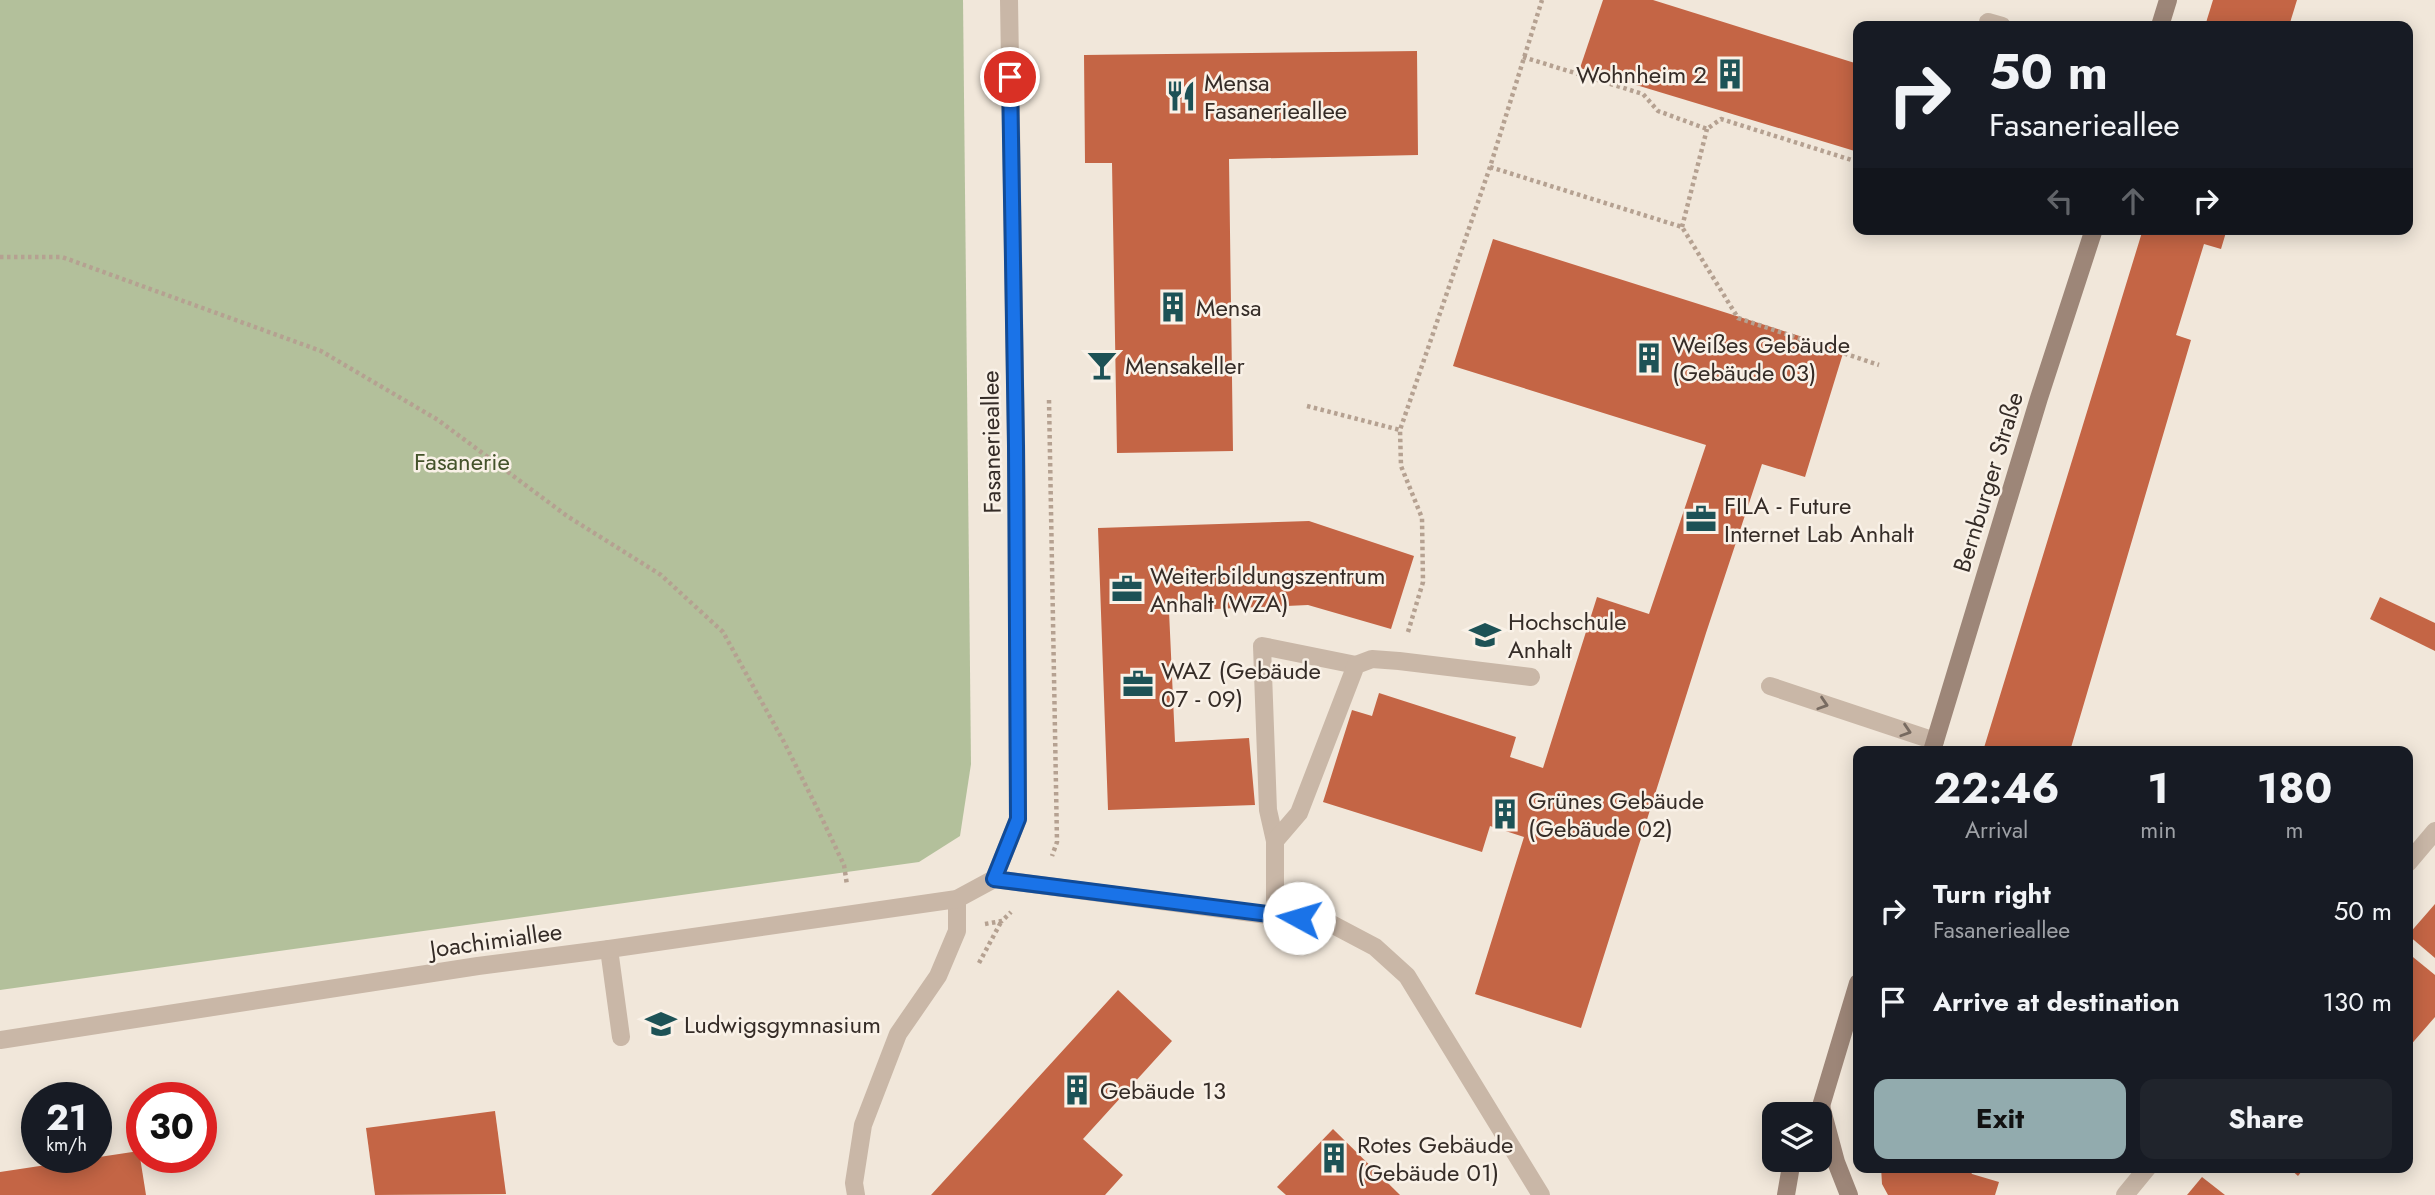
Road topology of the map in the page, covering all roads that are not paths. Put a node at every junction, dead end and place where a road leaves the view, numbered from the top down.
1 (1009, 0) edge
2 (2168, 0) edge
3 (2162, 21) edge
4 (2092, 235) edge
5 (1356, 665) junction
6 (1531, 677) dead end
7 (1770, 687) dead end
8 (1934, 746) edge
9 (2435, 831) edge
10 (1275, 841) junction
11 (2413, 857) edge
12 (994, 879) junction
13 (957, 899) junction
14 (1275, 916) junction
15 (609, 949) junction
16 (1853, 999) edge
17 (621, 1037) dead end
18 (0, 1041) edge
19 (1821, 1102) edge
20 (1832, 1150) edge
21 (1790, 1172) edge
22 (2143, 1173) edge
23 (856, 1195) edge
24 (1541, 1195) edge
25 (1786, 1195) edge
26 (1849, 1195) edge
27 (2125, 1195) edge

1 - 12 street, Fasanerieallee
2 - 3 main road
4 - 8 main road, Bernburger Straße
5 - 6 street
5 - 10 street
5 - 10 street
7 -> 8 street
9 - 11 street
10 - 14 street
12 - 13 street, Joachimiallee
12 - 14 street
13 - 15 street, Joachimiallee
13 - 23 street
14 - 24 street
15 - 17 street
15 - 18 street, Joachimiallee
16 - 19 main road
20 - 26 main road
21 - 25 main road
22 - 27 street

